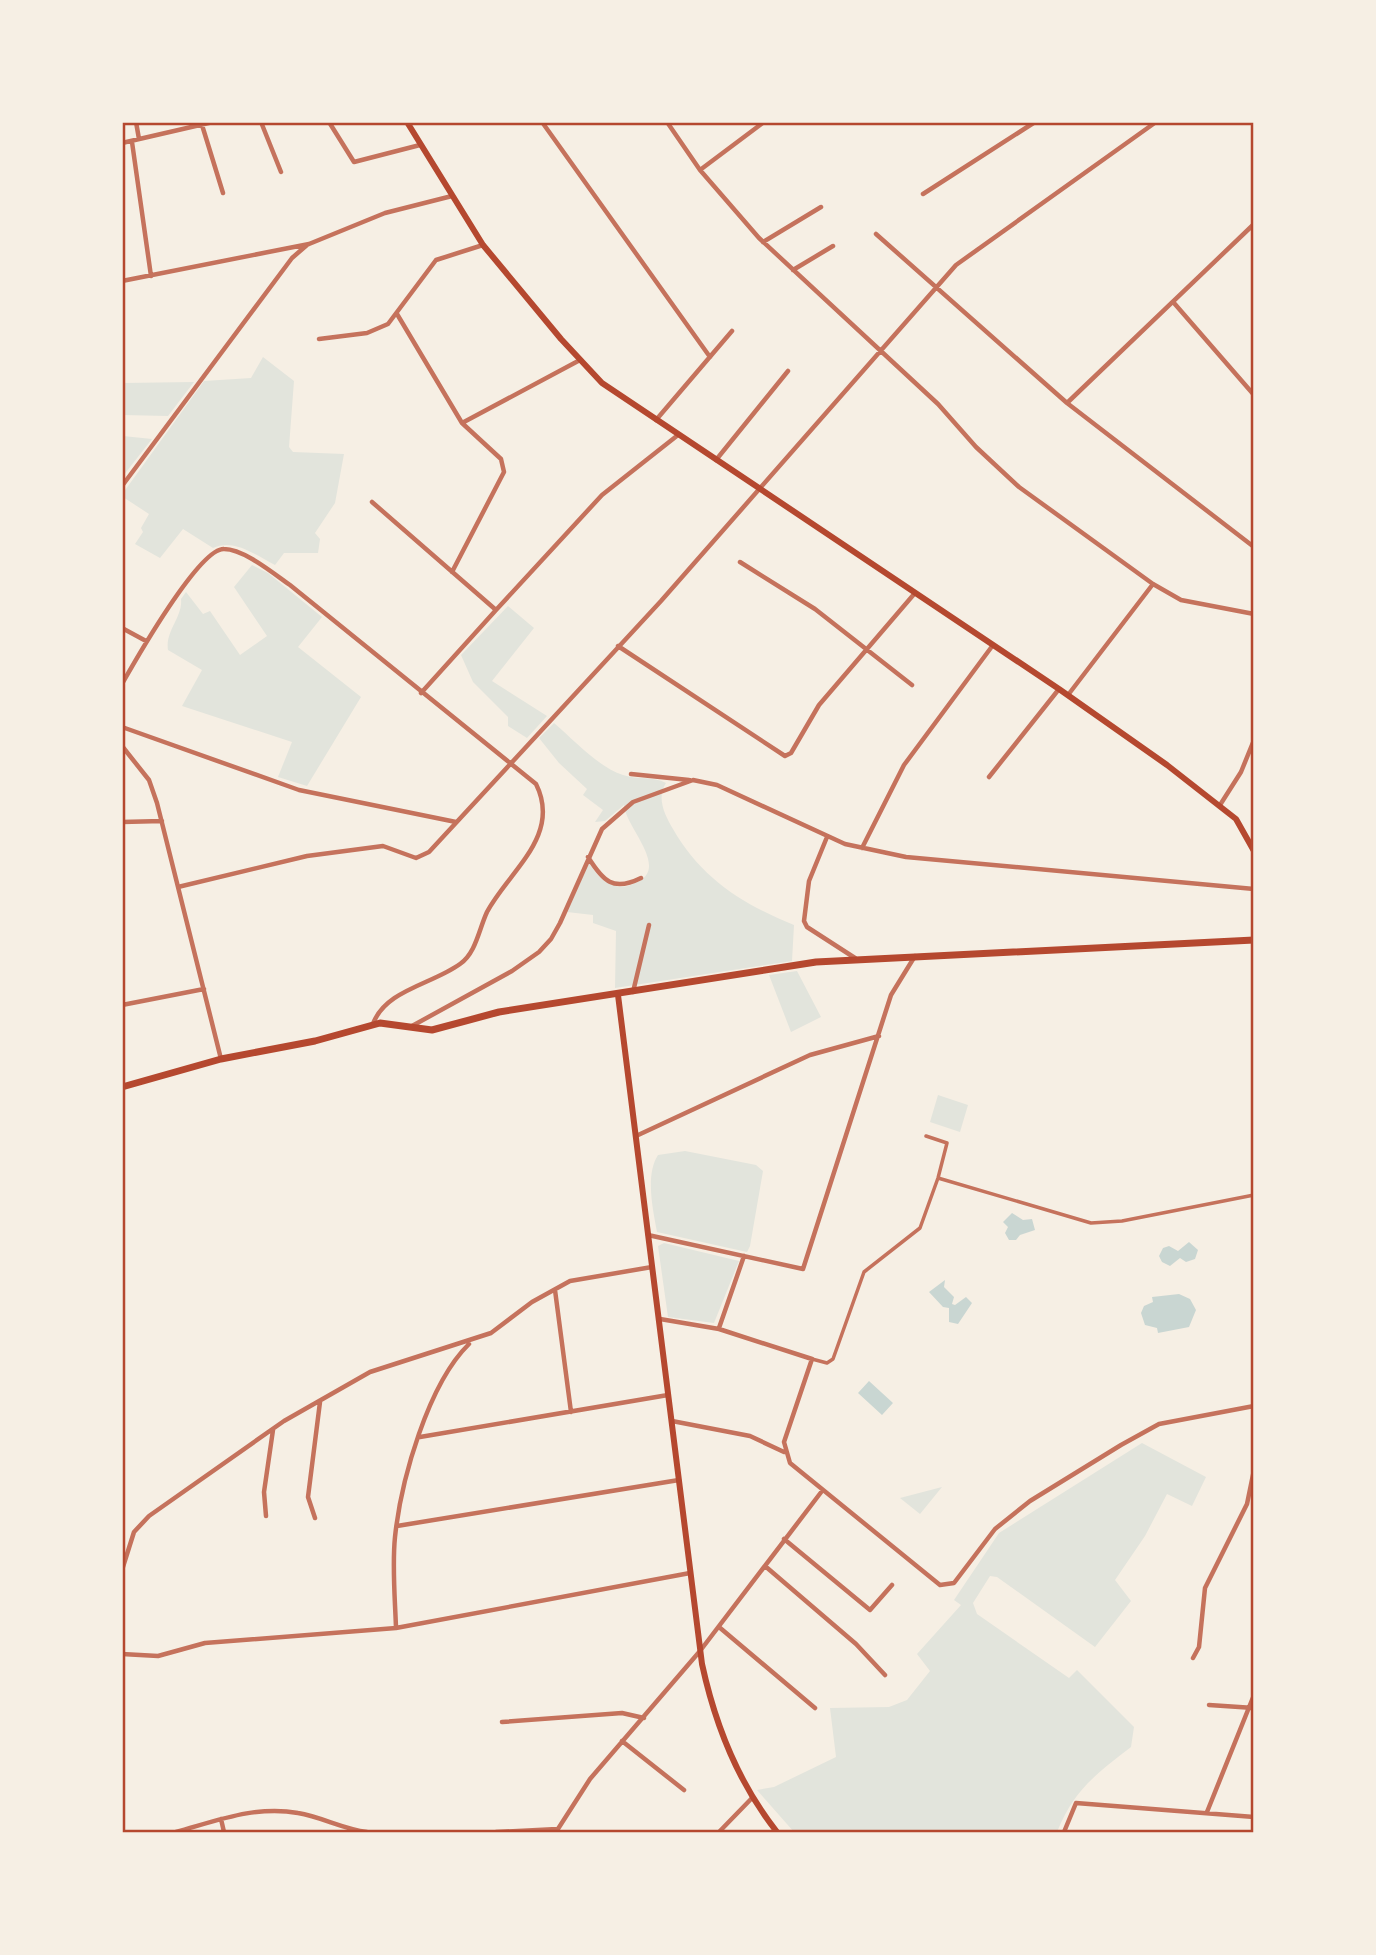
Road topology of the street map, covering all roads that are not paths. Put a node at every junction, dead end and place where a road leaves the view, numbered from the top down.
1 (136, 122) edge
2 (214, 122) edge
3 (261, 122) edge
4 (329, 122) edge
5 (407, 122) edge
6 (542, 122) edge
7 (667, 122) edge
8 (764, 122) edge
9 (1035, 122) edge
10 (1156, 122) edge
11 (202, 125) junction
12 (139, 139) junction
13 (132, 142) junction
14 (122, 144) edge
15 (420, 145) junction
16 (700, 170) junction
17 (281, 172) dead end
18 (223, 193) dead end
19 (923, 194) dead end
20 (452, 196) junction
21 (821, 207) dead end
22 (1254, 224) edge
23 (876, 234) dead end
24 (763, 242) junction
25 (309, 244) junction
26 (483, 245) junction
27 (832, 246) dead end
28 (793, 270) junction
29 (151, 276) junction
30 (123, 281) edge
31 (936, 288) junction
32 (1174, 303) junction
33 (397, 314) junction
34 (732, 331) dead end
35 (319, 339) dead end
36 (882, 351) junction
37 (710, 357) junction
38 (580, 360) junction
39 (788, 371) dead end
40 (1254, 395) edge
41 (1067, 403) junction
42 (656, 420) junction
43 (462, 423) junction
44 (678, 435) junction
45 (716, 460) junction
46 (122, 486) edge
47 (761, 490) junction
48 (372, 502) dead end
49 (1254, 547) edge
50 (740, 562) dead end
51 (452, 572) junction
52 (1153, 584) junction
53 (915, 593) junction
54 (496, 610) junction
55 (1254, 614) edge
56 (122, 628) edge
57 (146, 641) junction
58 (993, 645) junction
59 (618, 646) junction
60 (868, 649) junction
61 (122, 684) edge
62 (912, 685) dead end
63 (1059, 689) junction
64 (421, 692) junction
65 (1068, 695) junction
66 (122, 727) edge
67 (1254, 740) edge
68 (122, 746) edge
69 (510, 764) junction
70 (631, 775) dead end
71 (989, 777) dead end
72 (693, 780) junction
73 (1220, 806) junction
74 (162, 821) junction
75 (122, 822) edge
76 (456, 822) junction
77 (827, 837) junction
78 (862, 848) junction
79 (1254, 851) edge
80 (587, 856) junction
81 (640, 878) dead end
82 (178, 887) junction
83 (1254, 889) edge
84 (649, 925) dead end
85 (1254, 940) edge
86 (915, 956) junction
87 (855, 958) junction
88 (204, 989) junction
89 (633, 992) junction
90 (618, 995) junction
91 (122, 1005) edge
92 (373, 1024) junction
93 (412, 1026) junction
94 (879, 1036) junction
95 (220, 1059) junction
96 (122, 1087) edge
97 (636, 1136) junction
98 (926, 1136) dead end
99 (938, 1178) junction
100 (1254, 1195) edge
101 (648, 1235) junction
102 (744, 1256) junction
103 (652, 1267) junction
104 (555, 1290) junction
105 (660, 1319) junction
106 (719, 1328) junction
107 (472, 1340) junction
108 (812, 1359) junction
109 (668, 1395) junction
110 (321, 1401) junction
111 (1254, 1406) edge
112 (571, 1412) junction
113 (671, 1421) junction
114 (274, 1429) junction
115 (419, 1437) junction
116 (785, 1453) junction
117 (1254, 1470) edge
118 (679, 1480) junction
119 (822, 1491) junction
120 (266, 1516) dead end
121 (315, 1518) dead end
122 (397, 1526) junction
123 (784, 1539) junction
124 (765, 1566) junction
125 (122, 1570) edge
126 (690, 1573) junction
127 (892, 1585) dead end
128 (719, 1627) junction
129 (396, 1628) junction
130 (700, 1651) junction
131 (122, 1654) edge
132 (1193, 1658) dead end
133 (885, 1675) dead end
134 (1254, 1695) edge
135 (1209, 1704) dead end
136 (815, 1708) dead end
137 (1251, 1708) edge
138 (644, 1718) junction
139 (502, 1722) dead end
140 (622, 1741) junction
141 (684, 1790) dead end
142 (752, 1798) junction
143 (1207, 1812) junction
144 (1254, 1817) edge
145 (221, 1819) junction
146 (557, 1831) edge
147 (176, 1832) edge
148 (225, 1832) edge
149 (367, 1832) edge
150 (496, 1832) edge
151 (719, 1832) edge
152 (778, 1832) edge
153 (1064, 1832) edge

1 - 12 street
2 - 11 street
3 - 17 street
4 - 15 street
5 - 15 main road
6 - 37 street
7 - 16 street
8 - 16 street
9 - 19 street
10 - 31 street
11 - 12 street
11 - 18 street
12 - 13 street
13 - 14 street
13 - 29 street
15 - 20 main road
16 - 24 street
20 - 25 street
20 - 26 main road
21 - 24 street
22 - 32 street
23 - 31 street
24 - 28 street
25 - 29 street
25 - 46 street
26 - 33 street
26 - 38 main road
27 - 28 street
28 - 36 street
29 - 30 street
31 - 36 street
31 - 41 street
32 - 40 street
32 - 41 street
33 - 35 street
33 - 43 street
34 - 37 street
36 - 47 street
36 - 52 street
37 - 42 street
38 - 42 main road
38 - 43 street
39 - 45 street
41 - 49 street
42 - 44 main road
43 - 51 street
44 - 45 main road
44 - 54 street
45 - 47 main road
47 - 53 main road
47 - 59 street
48 - 51 street
50 - 60 street
51 - 54 street
52 - 55 street
52 - 65 street
53 - 58 main road
53 - 60 street
54 - 64 street
56 - 57 street
57 - 61 street
57 - 64 street
58 - 63 main road
58 - 78 street
59 - 60 street
59 - 69 street
60 - 62 street
63 - 65 main road
63 - 71 street
64 - 69 street
65 - 73 main road
66 - 76 street
67 - 73 street
68 - 74 street
69 - 76 street
69 - 92 street
70 - 72 street
72 - 77 street
72 - 80 street
73 - 79 main road
74 - 75 street
74 - 82 street
76 - 82 street
77 - 78 street
77 - 87 street
78 - 83 street
80 - 81 street
80 - 93 street
82 - 88 street
84 - 89 street
85 - 86 main road
86 - 87 main road
86 - 94 street
87 - 89 main road
88 - 91 street
88 - 95 street
89 - 90 main road
90 - 93 main road
90 - 97 main road
92 - 93 main road
92 - 95 main road
94 - 97 street
94 - 102 street
95 - 96 main road
97 - 101 main road
98 - 99 street
99 - 100 street
99 - 108 street
101 - 102 street
101 - 103 main road
102 - 106 street
103 - 104 street
103 - 105 main road
104 - 107 street
104 - 112 street
105 - 106 street
105 - 109 main road
106 - 108 street
107 - 110 street
107 - 115 street
108 - 116 street
109 - 112 street
109 - 113 main road
110 - 114 street
110 - 121 street
111 - 119 street
112 - 115 street
113 - 116 street
113 - 118 main road
114 - 120 street
114 - 125 street
115 - 122 street
116 - 119 street
117 - 132 street
118 - 122 street
118 - 126 main road
119 - 123 street
122 - 129 street
123 - 124 street
123 - 127 street
124 - 128 street
124 - 133 street
126 - 129 street
126 - 130 main road
128 - 130 street
128 - 136 street
129 - 131 street
130 - 138 street
130 - 142 main road
134 - 137 street
135 - 137 street
137 - 143 street
138 - 139 street
138 - 140 street
140 - 141 street
140 - 146 street
142 - 151 street
142 - 152 main road
143 - 144 street
143 - 153 street
145 - 147 street
145 - 148 street
145 - 149 street
146 - 150 street

